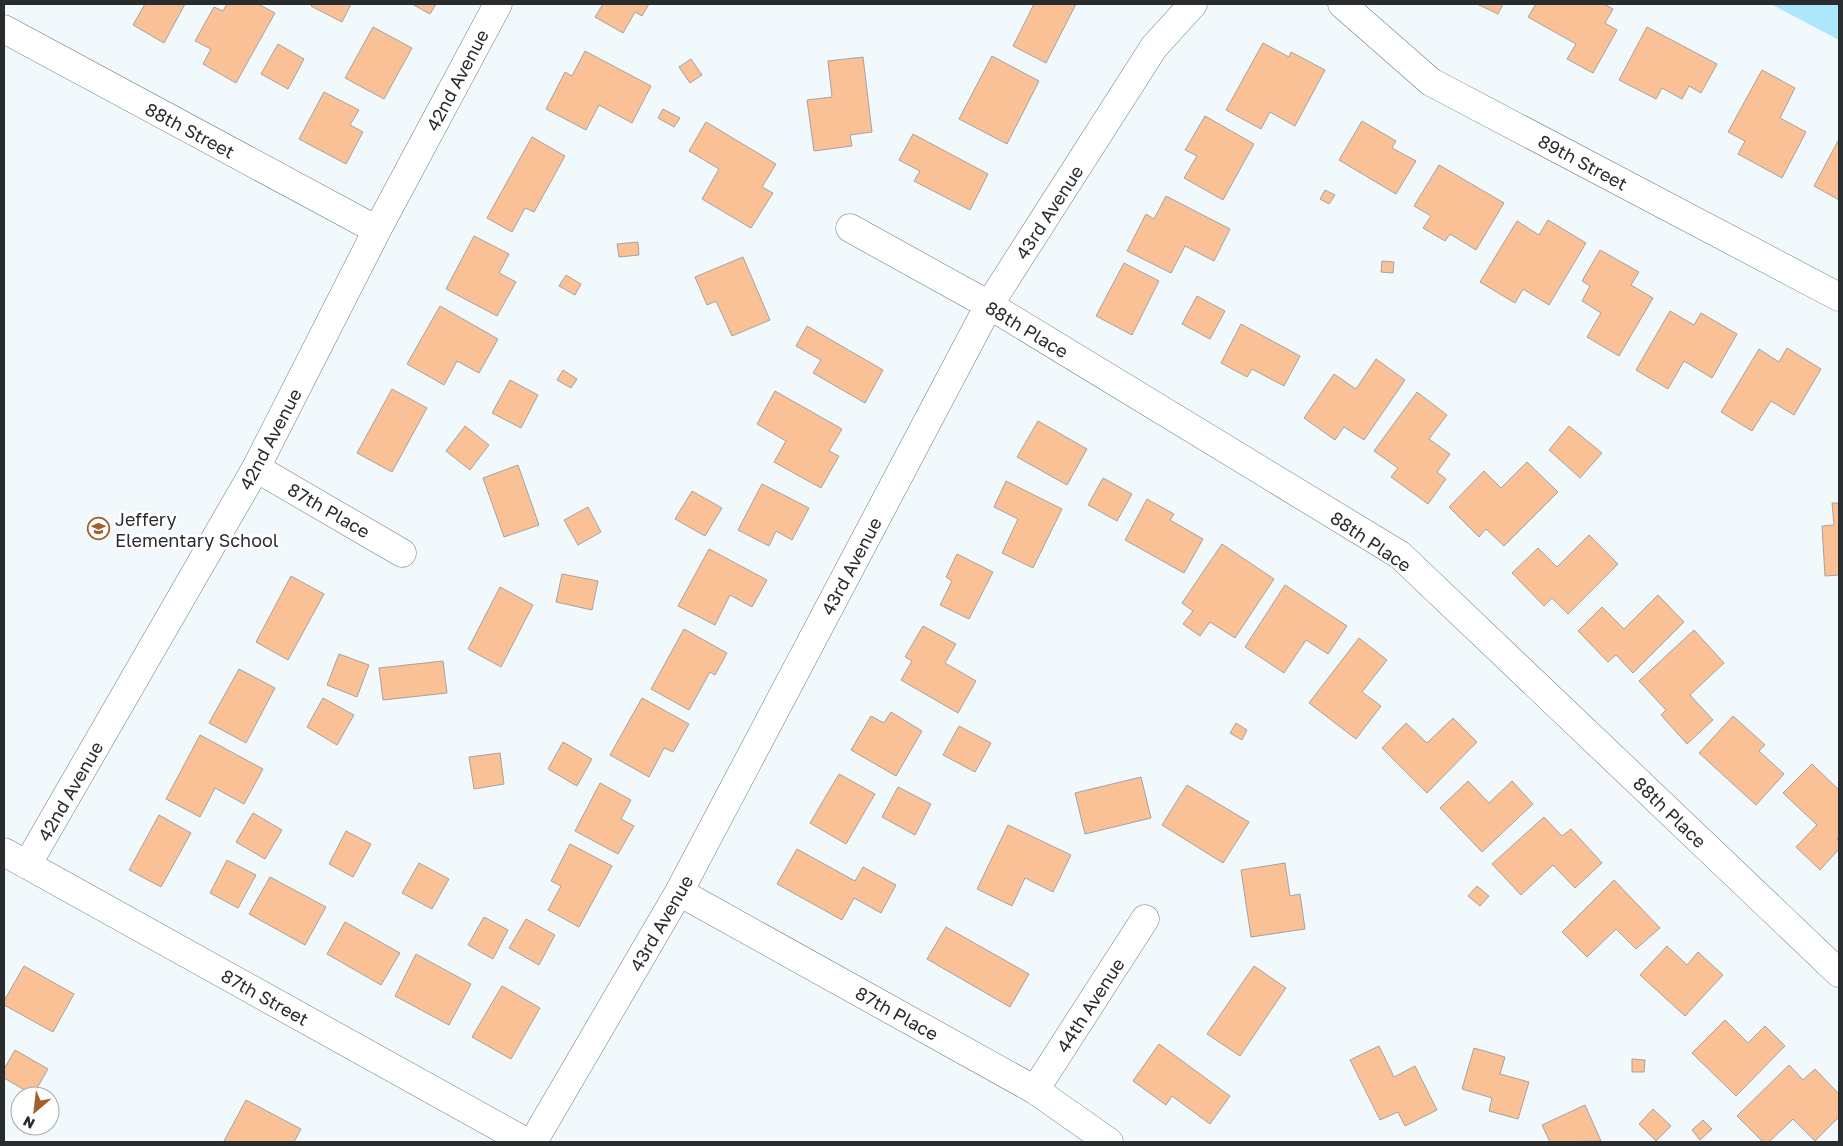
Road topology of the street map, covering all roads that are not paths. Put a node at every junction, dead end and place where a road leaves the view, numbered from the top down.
1 (498, 4) edge
2 (1193, 4) edge
3 (1342, 4) edge
4 (4, 29) edge
5 (850, 228) dead end
6 (377, 230) junction
7 (1839, 297) edge
8 (989, 305) junction
9 (256, 468) junction
10 (402, 553) dead end
11 (15, 859) edge
12 (679, 892) junction
13 (1145, 919) dead end
14 (1839, 973) edge
15 (1034, 1090) junction
16 (526, 1142) edge
17 (533, 1142) edge
18 (1109, 1142) edge

1 - 6 street, 42nd Avenue
2 - 8 street, 43rd Avenue
3 - 7 street, 89th Street
4 - 6 street, 88th Street
5 - 8 street, 88th Place
6 - 9 street, 42nd Avenue
8 - 12 street, 43rd Avenue
8 - 14 street, 88th Place
9 - 10 street, 87th Place
9 - 11 street, 42nd Avenue
11 - 16 street, 87th Street
12 - 15 street, 87th Place
12 - 17 street, 43rd Avenue
13 - 15 street, 44th Avenue
15 - 18 street, 87th Place

